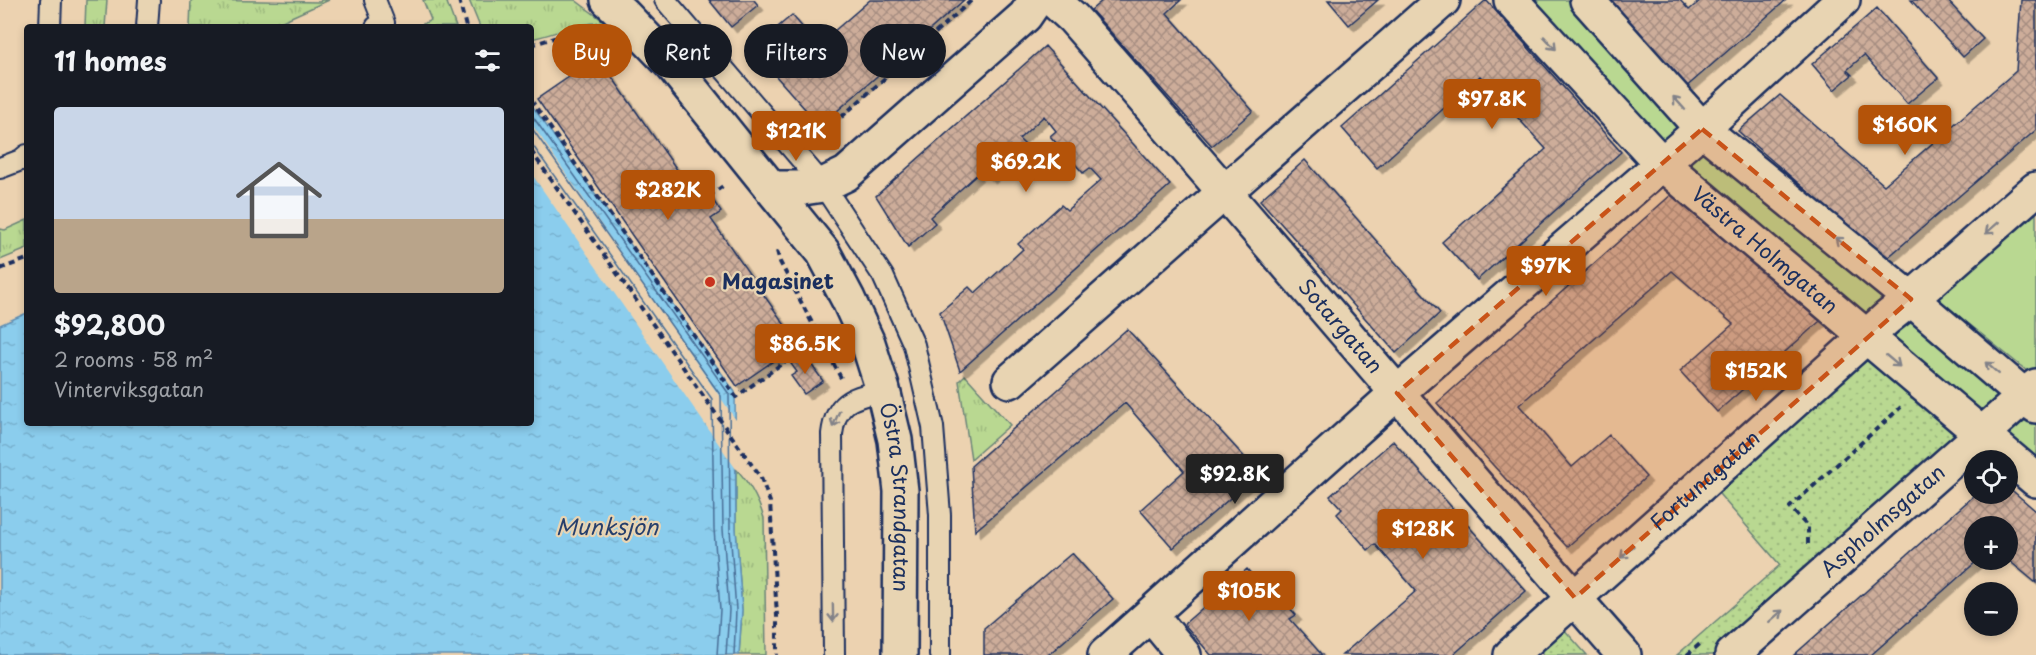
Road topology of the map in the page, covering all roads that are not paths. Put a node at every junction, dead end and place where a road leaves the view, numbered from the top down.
1 (51, 0) edge
2 (149, 0) edge
3 (375, 0) edge
4 (665, 0) edge
5 (1036, 0) edge
6 (1053, 0) edge
7 (1443, 0) edge
8 (1511, 0) edge
9 (1587, 0) edge
10 (1843, 0) edge
11 (604, 15) edge
12 (50, 24) edge
13 (147, 24) edge
14 (382, 24) edge
15 (1702, 129) junction
16 (24, 158) edge
17 (1661, 163) junction
18 (0, 168) edge
19 (824, 185) junction
20 (771, 188) junction
21 (2036, 189) edge
22 (1225, 191) junction
23 (1911, 299) junction
24 (1866, 338) junction
25 (1010, 381) dead end
26 (883, 390) junction
27 (1397, 393) junction
28 (2032, 396) edge
29 (1982, 435) junction
30 (2036, 480) edge
31 (1575, 598) junction
32 (1151, 615) junction
33 (1718, 647) edge
34 (834, 655) edge
35 (900, 655) edge
36 (940, 655) edge
37 (1105, 655) edge
38 (1184, 655) edge
39 (1511, 655) edge
40 (1624, 655) edge

1 - 12 lane
2 - 13 lane
3 - 14 lane
4 - 19 lane
5 - 19 street
6 - 22 street, Sotargatan
7 - 22 street
8 -> 17 street, Västra Holmgatan
15 -> 9 street
10 - 15 street
11 - 20 street, Östra Strandgatan
15 - 17 street
23 -> 15 street
16 - 18 lane
17 - 24 street, Västra Holmgatan
17 - 27 street
19 - 20 street
19 - 36 lane
20 - 26 street, Östra Strandgatan
21 -> 23 street, Fortunagatan
22 - 25 street
22 - 27 street, Sotargatan
23 - 24 street, Fortunagatan
28 -> 23 street
24 -> 29 street, Västra Holmgatan
24 -> 31 street, Fortunagatan
26 -> 34 lane
26 - 35 street, Östra Strandgatan
27 - 31 street, Sotargatan
27 - 32 street
28 - 29 street, Aspholmsgatan
29 - 30 street, Västra Holmgatan
33 -> 29 street, Aspholmsgatan
31 - 39 street, Fortunagatan
31 - 40 street, Sotargatan
32 - 37 street
32 - 38 street

